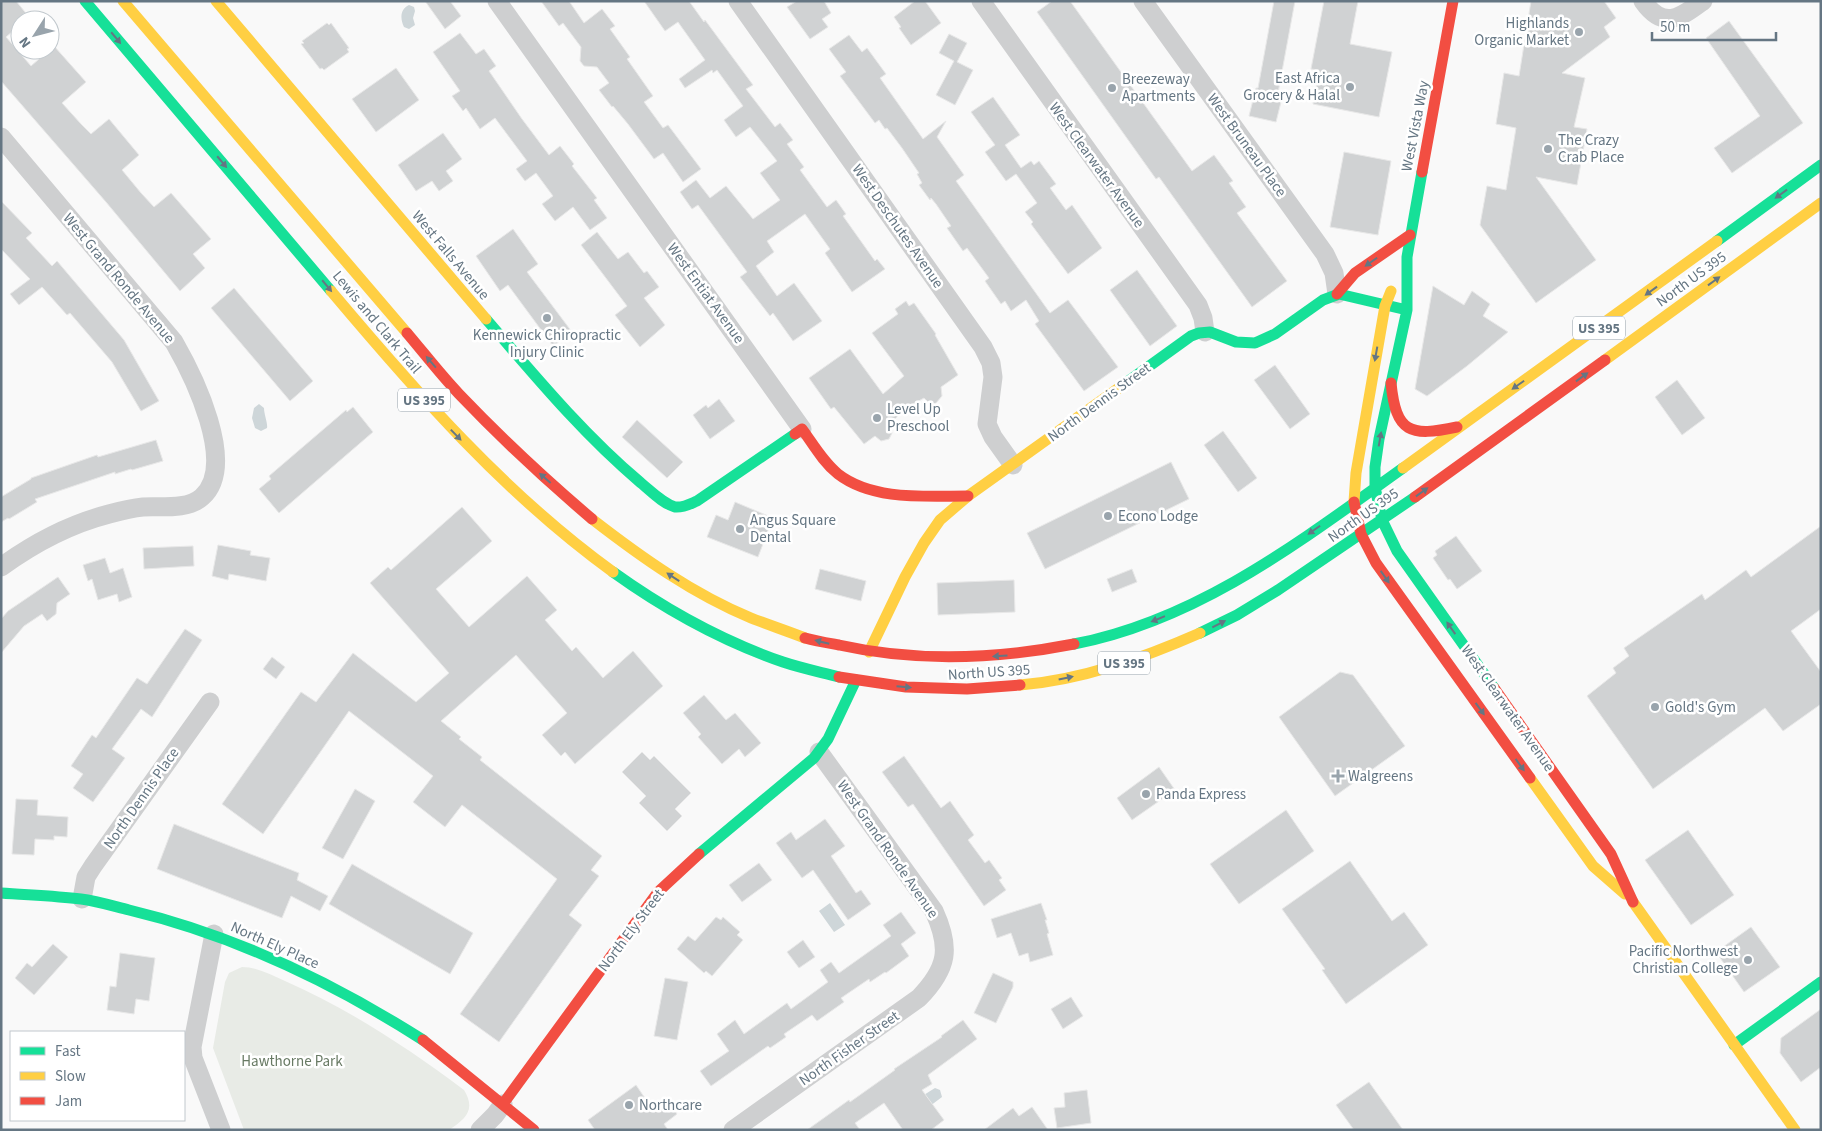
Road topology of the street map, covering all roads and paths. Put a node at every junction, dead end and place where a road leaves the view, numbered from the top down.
1 (85, 1) edge
2 (123, 1) edge
3 (216, 1) edge
4 (497, 1) edge
5 (738, 1) edge
6 (981, 1) edge
7 (1143, 1) edge
8 (1453, 1) edge
9 (1643, 1) edge
10 (1703, 1) edge
11 (1, 137) edge
12 (1821, 165) edge
13 (1821, 203) edge
14 (1410, 235) junction
15 (1407, 256) junction
16 (1337, 294) junction
17 (1384, 306) junction
18 (1407, 310) junction
19 (1205, 332) junction
20 (1391, 383) junction
21 (1460, 426) junction
22 (802, 429) junction
23 (1013, 465) junction
24 (1375, 487) junction
25 (968, 496) junction
26 (1354, 502) junction
27 (1382, 520) junction
28 (1361, 535) junction
29 (1, 567) edge
30 (869, 652) junction
31 (856, 680) junction
32 (210, 702) dead end
33 (1492, 725) junction
34 (820, 752) junction
35 (1573, 800) junction
36 (1, 893) edge
37 (1630, 898) junction
38 (82, 899) junction
39 (214, 934) junction
40 (945, 952) joint
41 (1821, 982) edge
42 (1734, 1045) junction
43 (503, 1104) junction
44 (221, 1130) edge
45 (480, 1130) edge
46 (534, 1130) edge
47 (734, 1130) edge
48 (1795, 1130) edge

1 -> 31 main road, Lewis and Clark Trail / US 395
30 -> 2 main road, Lewis and Clark Trail / US 395
3 - 22 main road, West Falls Avenue
4 - 22 street, West Entiat Avenue
5 - 23 street, West Deschutes Avenue
6 - 19 street, West Clearwater Avenue
7 - 16 street, West Bruneau Place
8 - 14 main road, West Vista Way
9 - 10 street
11 - 29 street, West Grand Ronde Avenue
12 -> 21 main road, North US 395 / US 395
27 -> 13 main road, North US 395 / US 395
14 - 15 main road, West Vista Way
14 -> 16 main road
15 - 17 main road, West Vista Way
15 - 18 main road, West Vista Way
16 - 17 main road
16 - 19 main road
17 - 18 main road
17 -> 26 main road, West Vista Way
18 - 20 main road, West Vista Way
19 - 23 main road, North Dennis Street
20 - 21 main road
24 -> 20 main road, West Vista Way
21 - 24 main road, North US 395 / US 395
22 - 25 main road, West Entiat Avenue
23 - 25 main road, North Dennis Street
24 - 26 main road, North US 395 / US 395
24 - 27 main road, West Clearwater Avenue
25 - 30 main road, North Dennis Street
26 - 28 main road, West Clearwater Avenue
26 -> 30 main road, North US 395 / US 395
27 - 28 main road, North US 395 / US 395
35 -> 27 main road, West Clearwater Avenue
31 -> 28 main road, North US 395 / US 395
28 -> 33 main road, West Clearwater Avenue
31 - 34 main road, North Ely Street
32 - 38 street, North Dennis Place
33 - 35 main road
33 -> 37 main road, West Clearwater Avenue
34 - 40 street, West Grand Ronde Avenue
34 - 43 main road, North Ely Street
35 - 37 main road, West Clearwater Avenue
36 - 38 main road, North Ely Place
37 - 42 main road, West Clearwater Avenue
38 - 39 main road, North Ely Place
39 - 43 main road, North Ely Place
39 - 44 street
40 - 47 street, North Fisher Street
41 - 42 main road
42 - 48 main road, West Clearwater Avenue
43 - 45 street, North Ely Street
43 - 46 main road, North Ely Place

